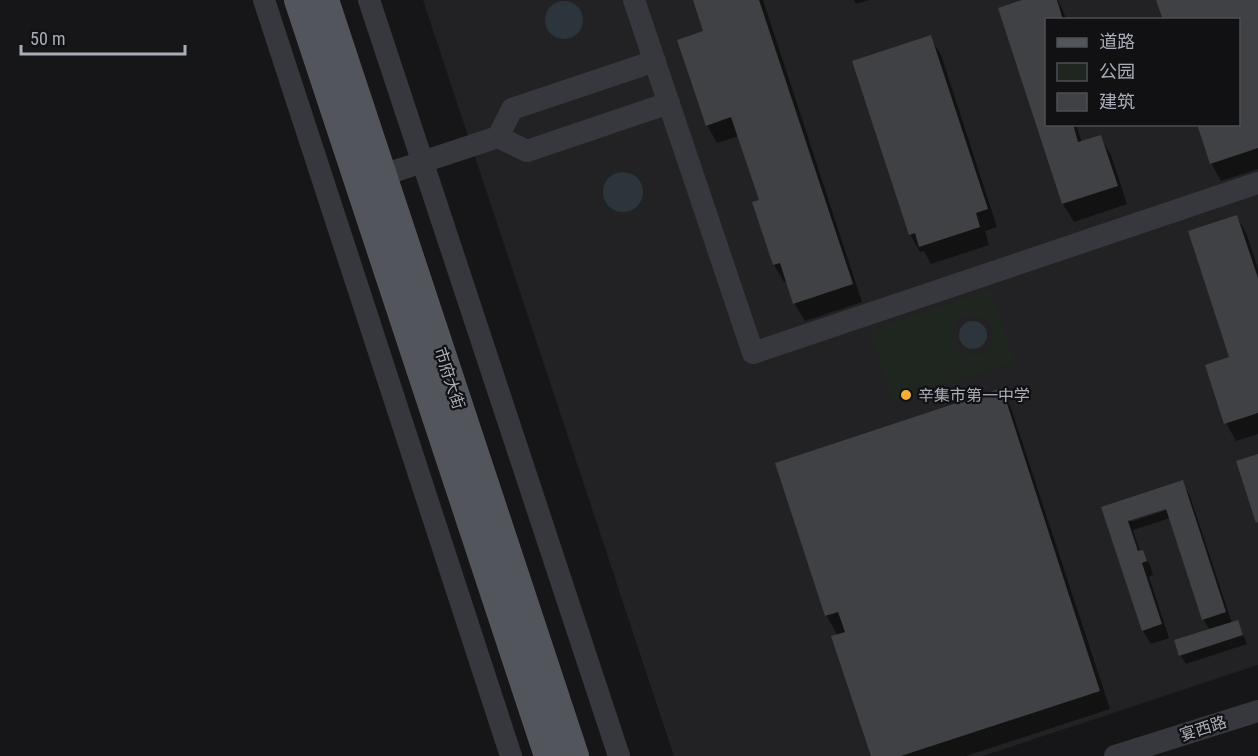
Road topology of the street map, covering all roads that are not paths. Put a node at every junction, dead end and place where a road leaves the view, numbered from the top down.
1 (264, 0) edge
2 (298, 0) edge
3 (326, 0) edge
4 (369, 0) edge
5 (634, 0) edge
6 (655, 61) junction
7 (669, 103) junction
8 (498, 136) junction
9 (383, 175) junction
10 (1258, 183) edge
11 (1258, 711) edge
12 (512, 756) edge
13 (548, 756) edge
14 (575, 756) edge
15 (619, 756) edge
16 (1115, 756) edge

1 - 12 street
2 - 13 main road, 市府大街
3 - 9 main road, 市府大街
4 - 15 street
5 - 6 street
6 - 7 street
6 - 8 street
7 - 8 street
7 - 10 street
8 - 9 street
9 - 14 main road, 市府大街
11 - 16 street, 宴西路

